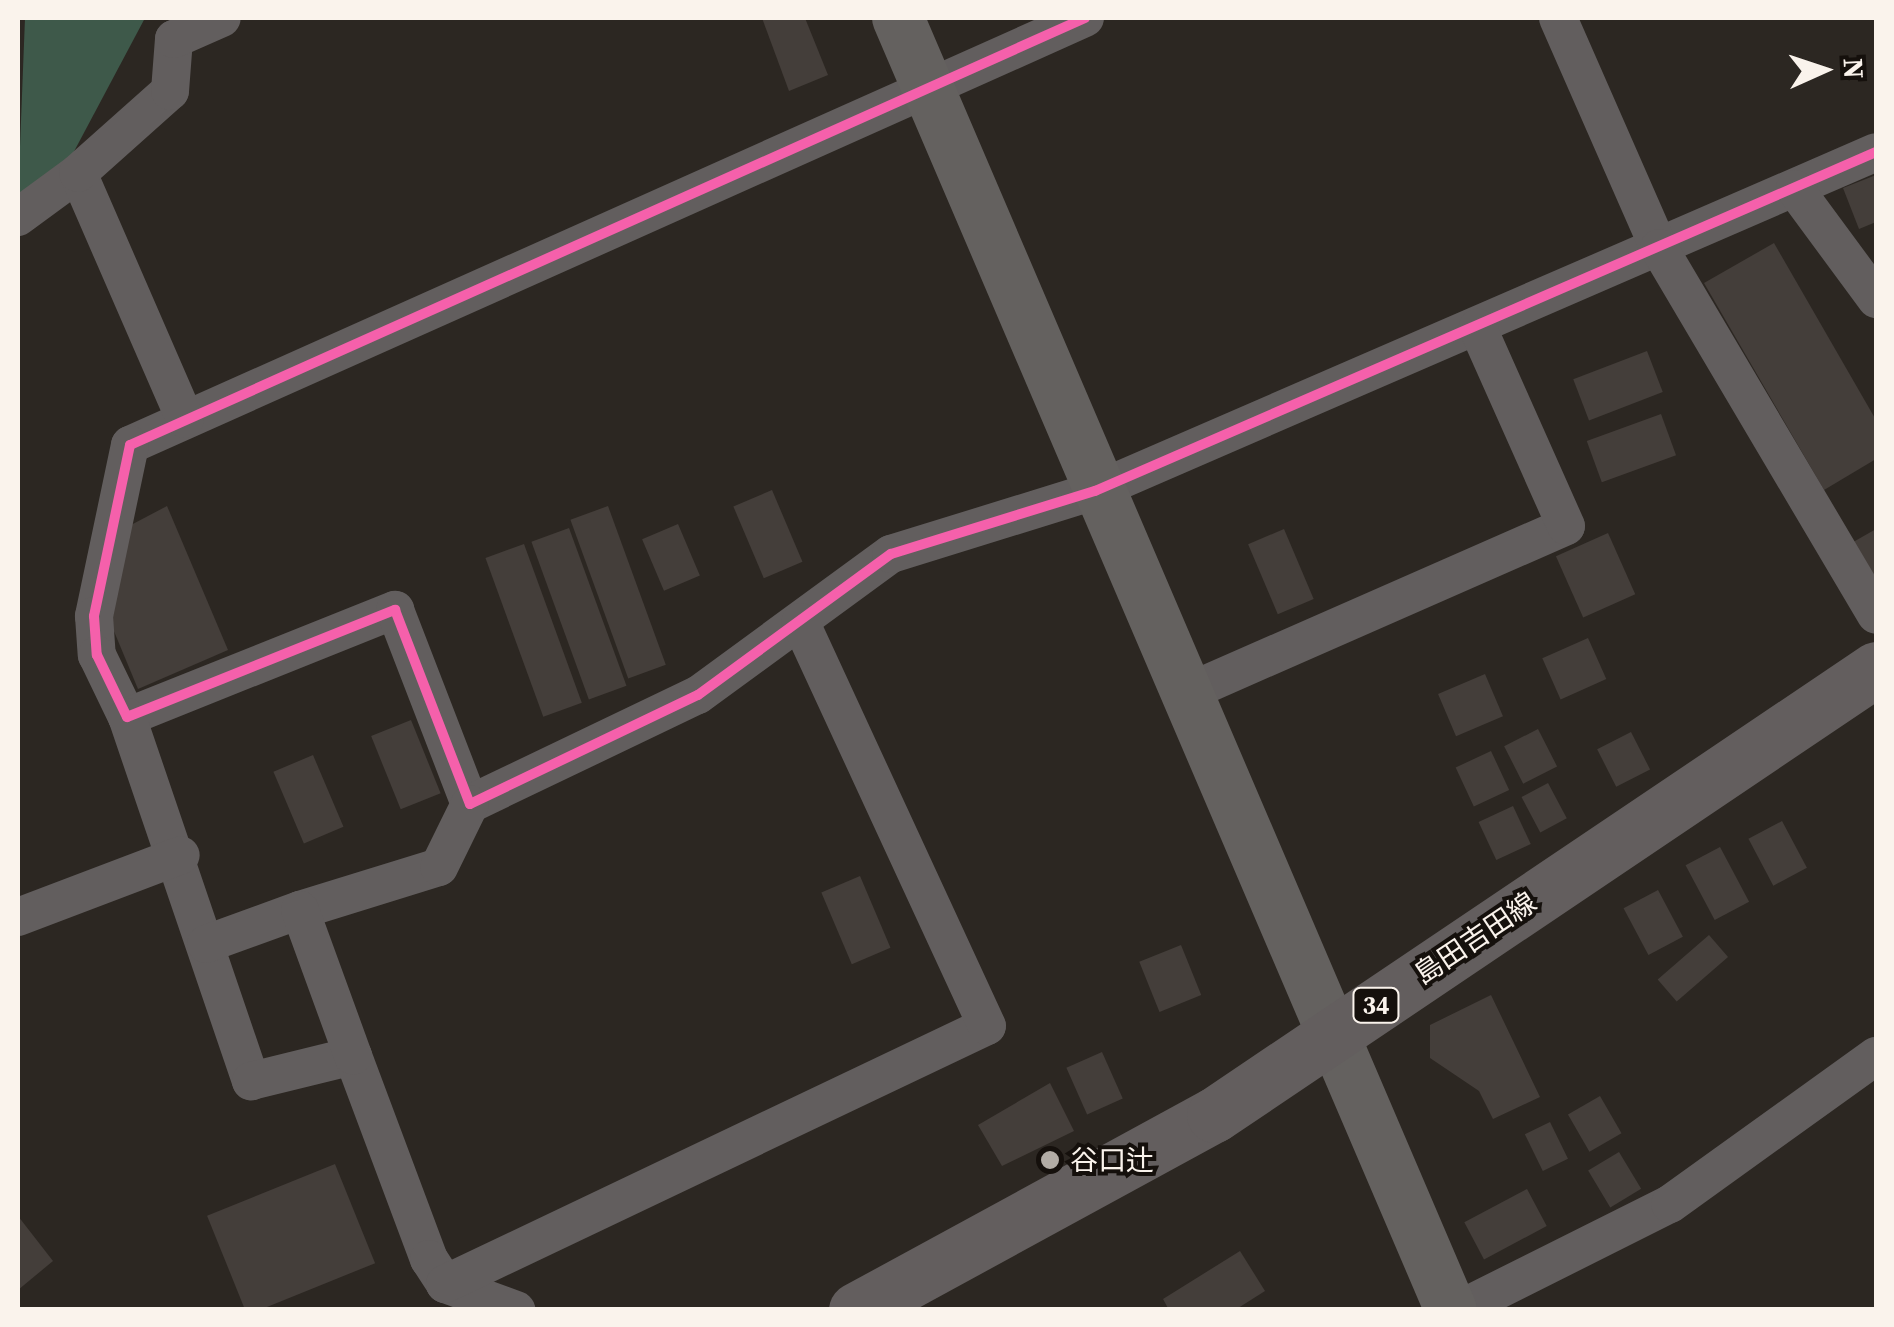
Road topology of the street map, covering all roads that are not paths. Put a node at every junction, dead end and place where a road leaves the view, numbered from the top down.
1 (222, 18) edge
2 (898, 18) edge
3 (1085, 18) edge
4 (1558, 18) edge
5 (927, 86) junction
6 (1876, 152) edge
7 (78, 173) junction
8 (1795, 189) junction
9 (18, 217) edge
10 (1659, 248) junction
11 (1876, 299) edge
12 (1478, 328) junction
13 (185, 419) junction
14 (1095, 491) junction
15 (1876, 615) edge
16 (800, 622) junction
17 (1876, 670) edge
18 (1184, 694) junction
19 (127, 717) junction
20 (470, 804) junction
21 (181, 854) junction
22 (300, 910) junction
23 (18, 917) edge
24 (206, 944) junction
25 (1333, 1034) junction
26 (353, 1056) junction
27 (1876, 1056) edge
28 (445, 1284) junction
29 (516, 1310) edge
30 (856, 1310) edge
31 (1455, 1310) edge

1 - 7 street
2 - 5 street
3 - 5 street
4 - 10 street
5 - 13 street
5 - 14 street
6 - 8 street
7 - 9 street
7 - 13 street
8 - 10 street
8 - 11 street
10 - 12 street
10 - 15 street
12 - 14 street
12 - 18 street
13 - 19 street
14 - 16 street
14 - 18 street
16 - 20 street
16 - 28 street
17 - 25 main road, 島田吉田線 / 34
18 - 25 street
19 - 20 street
19 - 21 street
20 - 22 street
21 - 23 street
21 - 24 street
22 - 24 street
22 - 26 street
24 - 26 street
25 - 30 main road, 島田吉田線 / 34
25 - 31 street
26 - 28 street
27 - 31 street
28 - 29 street

